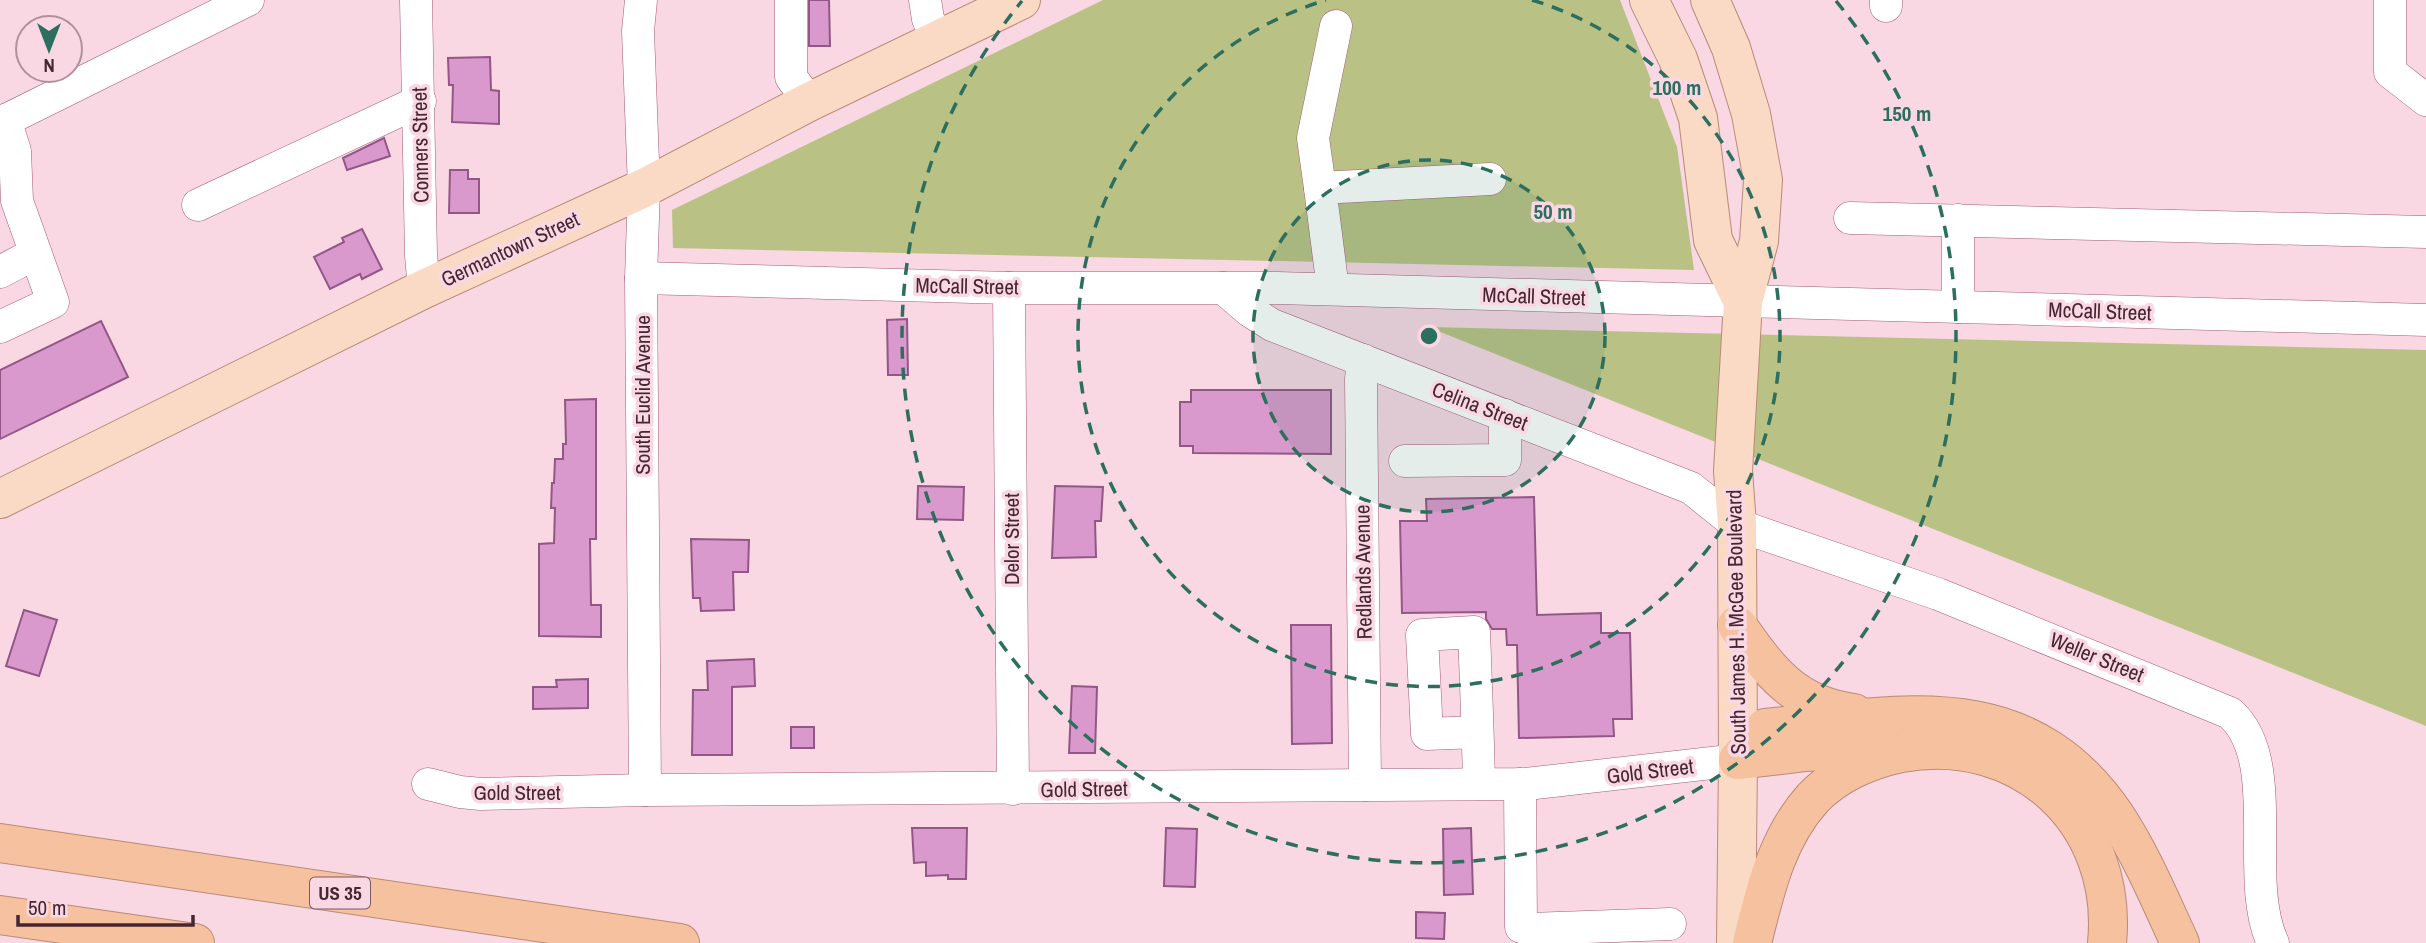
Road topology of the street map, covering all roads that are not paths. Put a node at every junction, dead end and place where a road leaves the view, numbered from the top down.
1 (248, 0) edge
2 (414, 0) edge
3 (791, 0) edge
4 (925, 0) edge
5 (1021, 0) edge
6 (1649, 0) edge
7 (1710, 0) edge
8 (2390, 0) edge
9 (635, 3) edge
10 (1336, 26) dead end
11 (938, 40) junction
12 (2426, 100) edge
13 (420, 101) junction
14 (810, 102) junction
15 (3, 122) edge
16 (1490, 179) dead end
17 (644, 188) junction
18 (1320, 188) junction
19 (8, 205) edge
20 (198, 205) dead end
21 (1850, 218) dead end
22 (1958, 220) junction
23 (2426, 232) edge
24 (34, 254) junction
25 (0, 272) edge
26 (641, 278) junction
27 (1009, 288) junction
28 (1223, 288) junction
29 (424, 289) junction
30 (1333, 289) junction
31 (1743, 302) junction
32 (1958, 307) junction
33 (2426, 320) edge
34 (0, 327) edge
35 (1363, 360) junction
36 (1505, 415) junction
37 (1405, 461) dead end
38 (0, 499) edge
39 (1737, 525) junction
40 (1737, 625) junction
41 (1884, 716) junction
42 (1478, 732) dead end
43 (1921, 750) junction
44 (1738, 761) junction
45 (428, 784) dead end
46 (1479, 784) junction
47 (1520, 784) junction
48 (1365, 785) junction
49 (1013, 789) junction
50 (645, 790) junction
51 (0, 844) edge
52 (0, 915) edge
53 (1670, 924) dead end
54 (195, 943) edge
55 (680, 943) edge
56 (1737, 943) edge
57 (1752, 943) edge
58 (2107, 943) edge
59 (2180, 943) edge
60 (2273, 943) edge

1 - 15 street
2 - 13 street, Conners Street
3 - 14 street
4 - 11 street
5 - 11 main road, Germantown Street
6 - 31 main road, South James H. McGee Boulevard
7 - 31 main road, South James H. McGee Boulevard
8 - 12 street
9 - 17 street, South Euclid Avenue
10 - 18 street
11 - 14 main road, Germantown Street
13 - 20 street
13 - 29 street, Conners Street
14 - 17 main road, Germantown Street
15 - 19 street
16 - 18 street
17 - 26 street, South Euclid Avenue
17 - 29 main road, Germantown Street
18 - 30 street
19 - 24 street
21 - 22 street
22 - 23 street
22 - 32 street
24 - 25 street
24 - 34 street
26 - 27 street, McCall Street
26 - 50 street, South Euclid Avenue
27 - 28 street, McCall Street
27 - 49 street, Delor Street
28 - 30 street, McCall Street
28 - 35 street, Celina Street
29 - 38 main road, Germantown Street
30 - 31 street, McCall Street
31 - 32 street, McCall Street
31 - 39 main road, South James H. McGee Boulevard
32 - 33 street, McCall Street
35 - 36 street, Celina Street
35 - 48 street, Redlands Avenue
36 - 37 street
36 - 39 street, Celina Street
39 - 40 main road, South James H. McGee Boulevard
39 - 60 street, Weller Street
40 - 41 highway
40 - 44 main road, South James H. McGee Boulevard
41 - 44 highway
41 - 59 highway
42 - 46 street
43 - 44 highway
43 - 57 highway
43 - 58 highway
44 - 47 street, Gold Street
44 - 56 main road, South James H. McGee Boulevard
45 - 50 street, Gold Street
46 - 47 street, Gold Street
46 - 48 street, Gold Street
47 - 53 street
48 - 49 street, Gold Street
49 - 50 street, Gold Street
51 - 55 highway, US 35
52 - 54 highway

